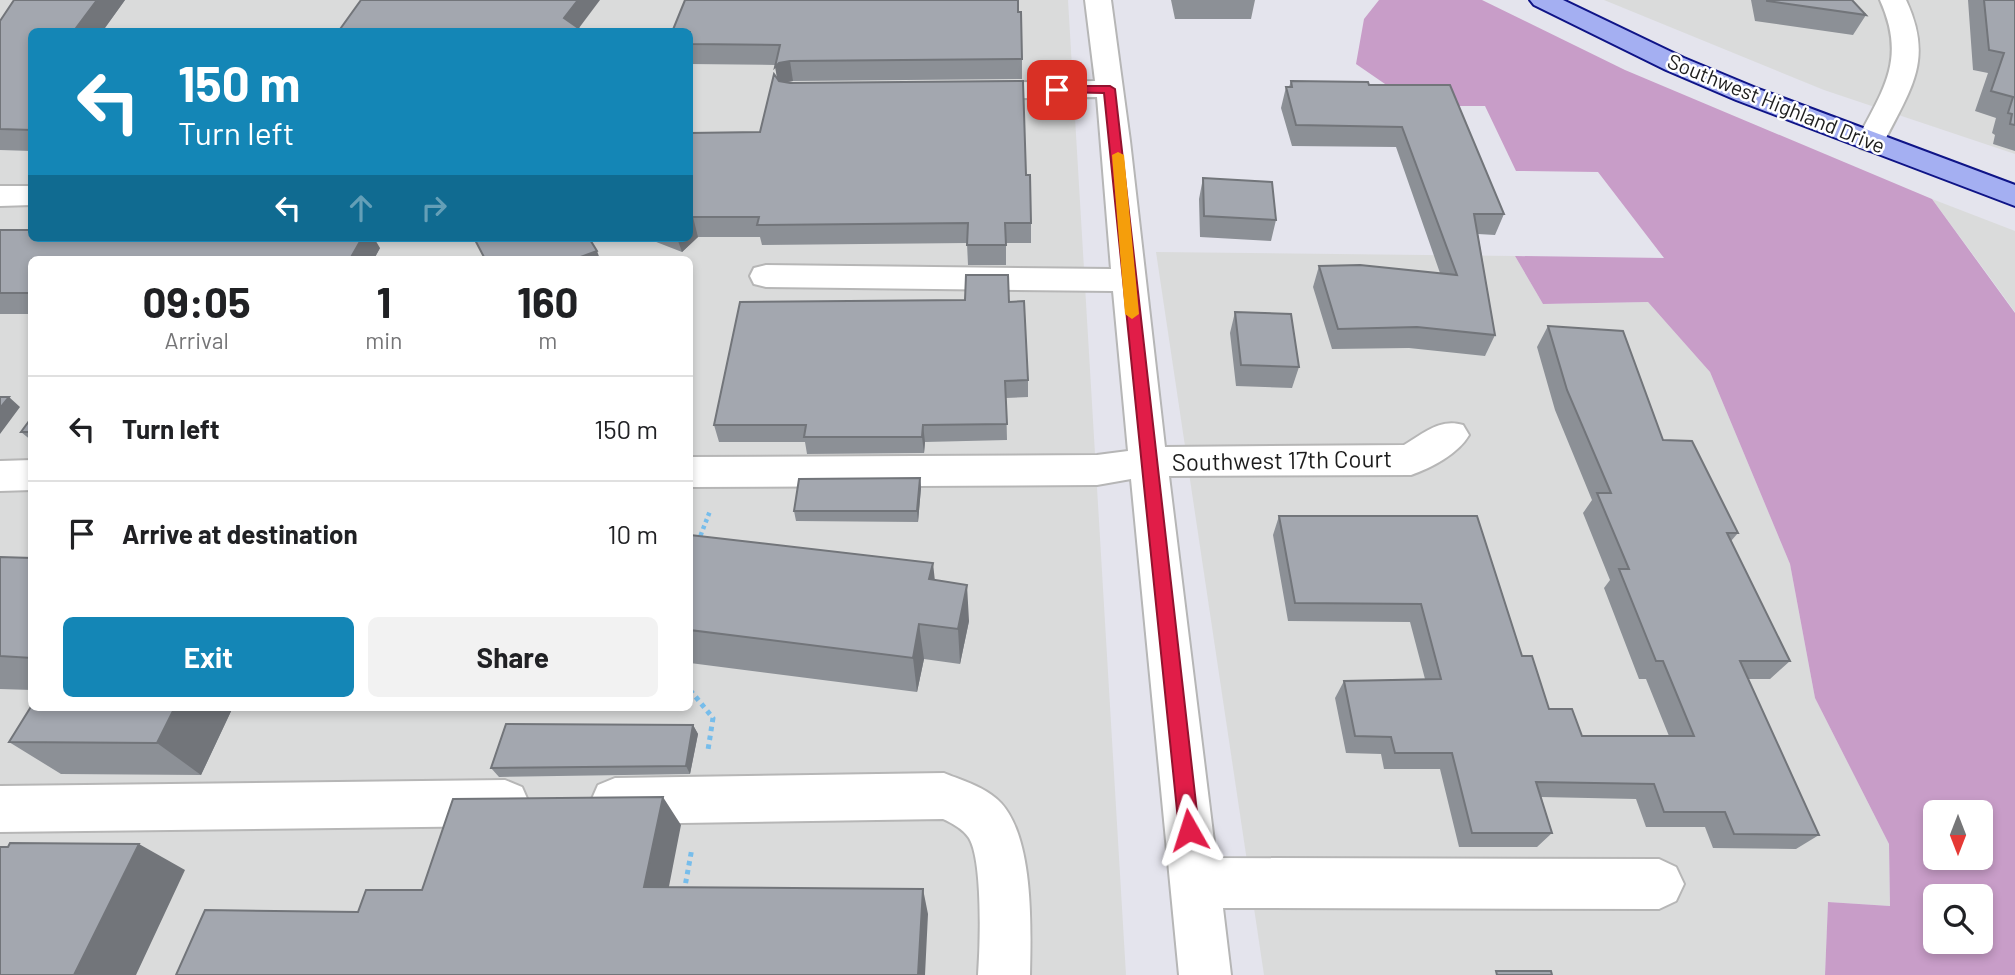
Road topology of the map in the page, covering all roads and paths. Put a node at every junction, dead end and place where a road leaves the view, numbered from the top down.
1 (1098, 0) edge
2 (1543, 0) edge
3 (1893, 0) edge
4 (1110, 89) junction
5 (944, 91) edge
6 (1870, 142) junction
7 (28, 195) edge
8 (0, 196) edge
9 (2015, 196) edge
10 (766, 276) dead end
11 (1128, 280) junction
12 (1450, 435) dead end
13 (1149, 462) junction
14 (693, 472) edge
15 (726, 472) junction
16 (28, 475) edge
17 (0, 476) edge
18 (695, 549) edge
19 (693, 694) edge
20 (700, 800) junction
21 (0, 809) edge
22 (1195, 883) junction
23 (1659, 884) dead end
24 (1004, 975) edge
25 (1205, 975) edge

1 - 4 street
2 - 6 main road, Southwest Highland Drive
3 - 6 street
4 - 5 street
4 - 11 street
6 - 9 main road, Southwest Highland Drive
7 - 8 street
10 - 11 street
11 - 13 street
12 - 13 street, Southwest 17th Court
13 - 15 street, Southwest 17th Court
13 - 22 street
14 - 15 street, Southwest 17th Court
15 - 18 path
16 - 17 street
19 - 20 path
20 - 21 street
20 - 24 street
22 - 23 street
22 - 25 street

